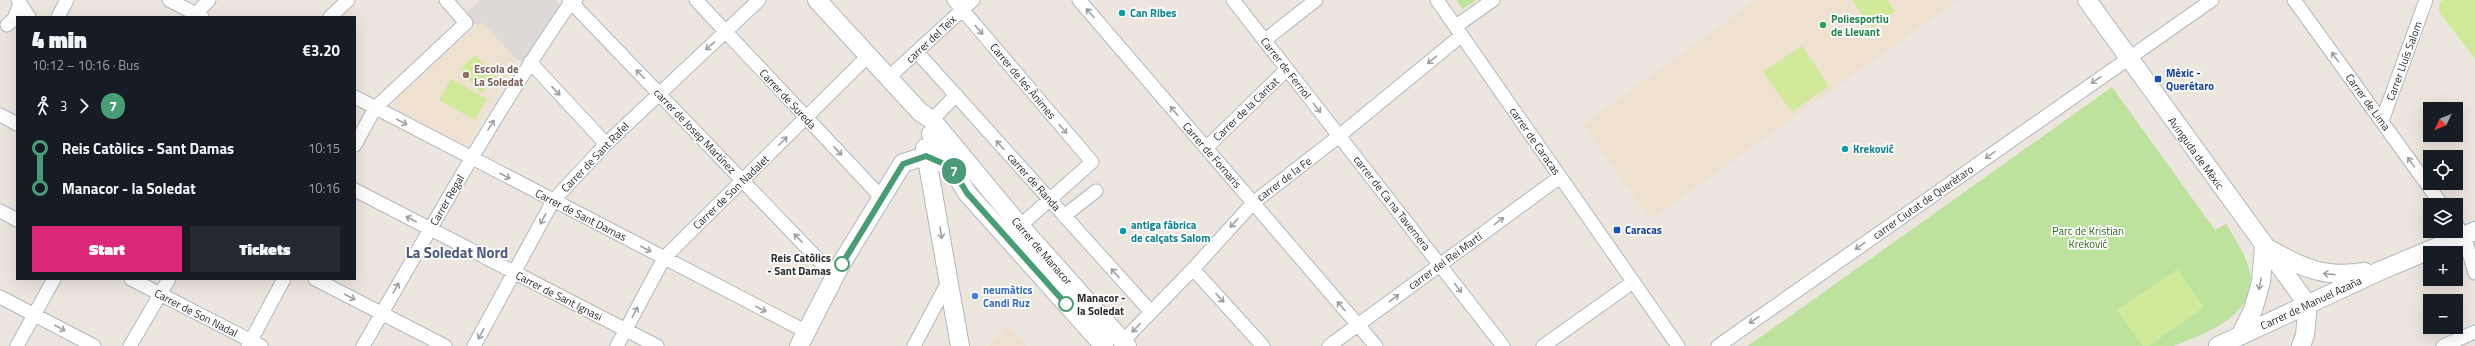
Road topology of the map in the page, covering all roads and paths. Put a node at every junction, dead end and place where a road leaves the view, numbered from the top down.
1 (67, 0) edge
2 (169, 0) edge
3 (209, 0) edge
4 (348, 0) edge
5 (446, 0) edge
6 (696, 0) edge
7 (759, 0) edge
8 (817, 0) edge
9 (973, 0) edge
10 (1079, 0) edge
11 (1234, 0) edge
12 (1316, 0) edge
13 (1437, 0) edge
14 (1493, 0) edge
15 (2087, 0) edge
16 (2212, 0) edge
17 (2294, 0) edge
18 (2426, 0) edge
19 (572, 1) edge
20 (19, 2) edge
21 (958, 5) edge
22 (28, 16) edge
23 (59, 16) edge
24 (197, 16) edge
25 (331, 16) edge
26 (8, 28) edge
27 (1459, 31) junction
28 (726, 32) junction
29 (1265, 40) junction
30 (917, 52) junction
31 (868, 56) junction
32 (2128, 58) junction
33 (530, 62) junction
34 (1287, 69) junction
35 (888, 78) junction
36 (659, 94) junction
37 (956, 95) junction
38 (356, 98) edge
39 (375, 108) junction
40 (0, 115) edge
41 (806, 118) junction
42 (2382, 121) junction
43 (16, 123) edge
44 (925, 123) junction
45 (1339, 136) junction
46 (356, 143) edge
47 (606, 144) junction
48 (1206, 148) junction
49 (926, 156) junction
50 (471, 158) junction
51 (903, 164) junction
52 (951, 167) junction
53 (1560, 177) junction
54 (743, 180) junction
55 (973, 188) junction
56 (356, 191) edge
57 (1096, 191) dead end
58 (881, 197) junction
59 (2437, 198) edge
60 (1049, 200) junction
61 (553, 201) junction
62 (936, 202) junction
63 (1253, 202) junction
64 (0, 211) edge
65 (1064, 216) junction
66 (16, 219) edge
67 (1020, 226) junction
68 (430, 228) junction
69 (2465, 230) edge
70 (2264, 246) junction
71 (664, 258) junction
72 (1440, 265) junction
73 (1193, 269) junction
74 (2382, 270) junction
75 (514, 273) junction
76 (2475, 273) edge
77 (835, 277) junction
78 (53, 280) edge
79 (133, 280) edge
80 (168, 280) edge
81 (284, 280) edge
82 (317, 280) edge
83 (949, 280) junction
84 (1633, 282) junction
85 (160, 294) junction
86 (0, 297) edge
87 (2308, 305) junction
88 (1151, 312) junction
89 (34, 314) junction
90 (381, 314) junction
91 (1358, 325) junction
92 (625, 330) junction
93 (2475, 332) edge
94 (2240, 336) junction
95 (803, 339) edge
96 (962, 343) edge
97 (253, 344) edge
98 (1125, 344) edge
99 (17, 346) edge
100 (94, 346) edge
101 (130, 346) edge
102 (363, 346) edge
103 (445, 346) edge
104 (474, 346) edge
105 (616, 346) edge
106 (657, 346) edge
107 (914, 346) edge
108 (1104, 346) edge
109 (1263, 346) edge
110 (1329, 346) edge
111 (1376, 346) edge
112 (1503, 346) edge
113 (1543, 346) edge
114 (1678, 346) edge
115 (1718, 346) edge
116 (2218, 346) edge
117 (2301, 346) edge
118 (2443, 346) edge

1 - 23 street
2 - 24 street
3 - 24 street
4 - 25 street
5 - 39 street
6 - 28 street, Carrer de Sureda
7 - 28 street, Carrer de Sant Rafel
8 - 31 street, Carrer de Manacor
9 - 21 street, carrer del Teix
48 -> 10 street, Carrer de Fornaris
11 - 29 street, Carrer de Ferriol
12 - 29 street
13 - 27 street, carrer de Caracas
14 - 27 street, carrer de la Fe
15 - 32 street, Avinguda de Mèxic
16 - 32 street
42 -> 17 street, Carrer de Lima
18 - 42 street, Carrer Lluís Salom
19 - 33 street
36 -> 19 street, carrer de Josep Martínez
20 - 22 street
20 - 26 street
21 - 30 street, carrer del Teix
21 -> 60 street, Carrer de les Ànimes
27 -> 45 street, carrer de la Fe
27 - 53 street, carrer de Caracas
28 -> 36 street, Carrer de Sant Rafel
28 - 41 street, Carrer de Sureda
29 - 34 street, Carrer de Ferriol
30 - 35 street, carrer del Teix
30 - 37 street, carrer de Randa
31 - 35 street, Carrer de Manacor
31 - 41 street, Carrer de Son Nadalet
32 - 70 street, Avinguda de Mèxic
32 -> 115 street, carrer Ciutat de Querètaro
33 -> 47 street
50 -> 33 street, Carrer Regal
34 -> 45 street, Carrer de Ferriol
34 - 48 street, Carrer de la Caritat
35 - 44 street, Carrer de Manacor
36 - 47 street, Carrer de Sant Rafel
36 - 54 street, carrer de Josep Martínez
37 - 44 street
60 -> 37 street, carrer de Randa
38 - 39 street, Carrer de Sant Damas
39 - 46 street
39 -> 50 street, Carrer de Sant Damas
40 - 43 street
54 -> 41 street, Carrer de Son Nadalet
41 -> 58 street, Carrer de Sureda
59 -> 42 street, Carrer de Lima
44 - 49 street
44 - 51 street
44 - 52 street, Carrer de Manacor
44 - 55 street, Carrer de Manacor
45 - 63 street, carrer de la Fe
45 - 72 street, carrer de Ca na Tavernera
47 - 61 street, Carrer de Sant Rafel
48 - 63 street, Carrer de Fornaris
49 - 51 street
49 - 52 street
49 - 62 street
50 -> 61 street, Carrer de Sant Damas
50 - 68 street, Carrer Regal
51 - 58 street
51 - 62 street
52 - 55 street, Carrer de Manacor
72 -> 53 street, carrer del Rei Martí
53 - 84 street, carrer de Caracas
54 - 71 street, Carrer de Son Nadalet
77 -> 54 street, carrer de Josep Martínez
55 - 62 street
55 - 67 street, Carrer de Manacor
55 - 108 street, Carrer de Manacor
68 -> 56 street, Carrer de Sant Ignasi
57 - 65 street
58 - 77 street
60 - 65 street, carrer de Randa
60 - 67 street
61 -> 71 street, Carrer de Sant Damas
61 -> 75 street, Carrer de Sant Rafel
62 -> 83 street
63 -> 73 street, carrer de la Fe
91 -> 63 street, Carrer de Fornaris
64 - 66 street
88 -> 65 street, carrer de Randa
67 - 98 street, Carrer de Manacor
68 - 75 street, Carrer de Sant Ignasi
90 -> 68 street, Carrer Regal
69 - 74 street, Carrer de Manuel Azaña
69 - 76 street
74 -> 70 street, Carrer de Manuel Azaña
70 - 87 street, Avinguda de Mèxic
70 -> 94 street, Carrer de Manuel Azaña
92 -> 71 street, Carrer de Son Nadalet
71 -> 95 street, Carrer de Sant Damas
91 -> 72 street, carrer del Rei Martí
72 -> 112 street, carrer de Ca na Tavernera
73 - 88 street, carrer de la Fe
73 -> 109 street
74 - 87 street, Carrer de Manuel Azaña
75 - 92 street, Carrer de Sant Ignasi
75 -> 104 street, Carrer de Sant Rafel
77 - 95 street
78 - 89 street
79 - 85 street, Carrer de Son Nadal
80 - 85 street
81 - 97 street
82 -> 90 street
83 - 96 street
83 - 107 street
84 - 113 street
84 - 114 street
85 - 97 street, Carrer de Son Nadal
85 - 101 street
86 - 89 street
87 - 94 street, Carrer de Manuel Azaña
87 - 117 street
88 -> 98 street, carrer de la Fe
89 - 99 street
89 -> 100 street
90 - 102 street, Carrer Regal
90 - 103 street
91 - 110 street, carrer del Rei Martí
91 - 111 street, Carrer de Fornaris
92 - 105 street, Carrer de Son Nadalet
92 - 106 street, Carrer de Sant Ignasi
93 - 118 street
94 - 116 street, Carrer de Manuel Azaña

